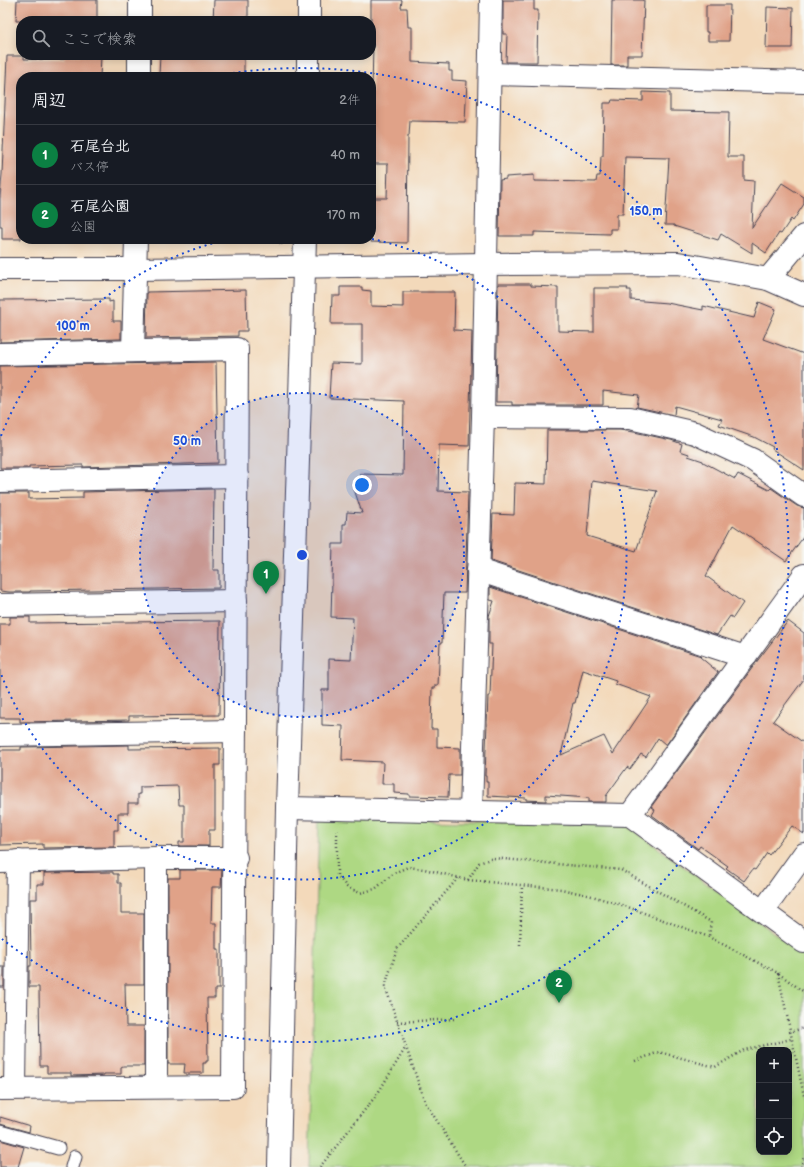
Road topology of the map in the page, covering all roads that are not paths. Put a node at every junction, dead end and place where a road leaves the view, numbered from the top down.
1 (140, 0) edge
2 (309, 0) edge
3 (491, 0) edge
4 (140, 16) edge
5 (309, 16) edge
6 (140, 60) edge
7 (308, 60) edge
8 (139, 72) edge
9 (308, 72) edge
10 (490, 74) junction
11 (804, 82) edge
12 (804, 236) edge
13 (136, 244) edge
14 (305, 244) edge
15 (485, 264) junction
16 (304, 267) junction
17 (0, 269) edge
18 (136, 269) junction
19 (768, 279) junction
20 (804, 295) edge
21 (133, 351) junction
22 (0, 354) edge
23 (483, 417) junction
24 (237, 476) junction
25 (0, 481) edge
26 (804, 496) edge
27 (478, 570) junction
28 (804, 575) edge
29 (236, 601) junction
30 (0, 605) edge
31 (745, 657) junction
32 (235, 731) junction
33 (0, 735) edge
34 (286, 808) junction
35 (471, 812) junction
36 (630, 815) junction
37 (804, 854) edge
38 (156, 858) junction
39 (236, 858) junction
40 (9, 862) edge
41 (762, 911) junction
42 (804, 942) edge
43 (156, 1087) junction
44 (8, 1088) edge
45 (0, 1132) edge
46 (58, 1148) dead end
47 (279, 1167) edge

1 - 4 street
2 - 5 street
3 - 10 street
6 - 8 street
7 - 9 street
10 - 11 street
10 - 15 street
12 - 19 street
13 - 18 street
14 - 16 street
15 - 16 street
15 - 19 street
15 - 23 street
16 - 18 street
16 - 34 street
17 - 18 street
18 - 21 street
19 - 20 street
21 - 22 street
21 - 24 street
23 - 26 street
23 - 27 street
24 - 25 street
24 - 29 street
27 - 31 street
27 - 35 street
28 - 31 street
29 - 30 street
29 - 32 street
31 - 36 street
32 - 33 street
32 - 39 street
34 - 35 street
34 - 47 street
35 - 36 street
36 - 41 street
37 - 41 street
38 - 39 street
38 - 40 street
38 - 43 street
39 - 43 street
40 - 44 street
41 - 42 street
43 - 44 street
45 - 46 lane

